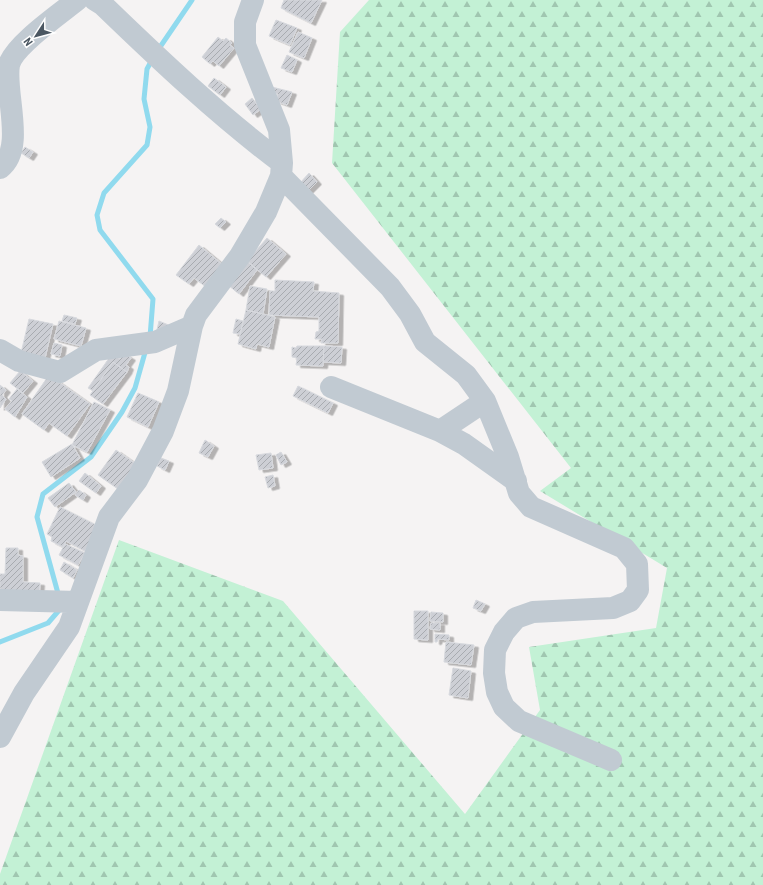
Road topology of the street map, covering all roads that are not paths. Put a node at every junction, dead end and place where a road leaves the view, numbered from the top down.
1 (77, 0) edge
2 (95, 0) edge
3 (253, 0) edge
4 (0, 168) edge
5 (282, 169) junction
6 (192, 326) junction
7 (0, 350) edge
8 (330, 387) dead end
9 (485, 402) junction
10 (440, 430) junction
11 (516, 481) junction
12 (0, 600) edge
13 (66, 602) junction
14 (0, 737) edge
15 (611, 760) dead end

1 - 4 street
2 - 5 street
3 - 5 street
5 - 6 street
5 - 9 street
6 - 7 street
6 - 13 street
8 - 10 street
9 - 10 street
9 - 11 street
10 - 11 street
11 - 15 street
12 - 13 street
13 - 14 street

